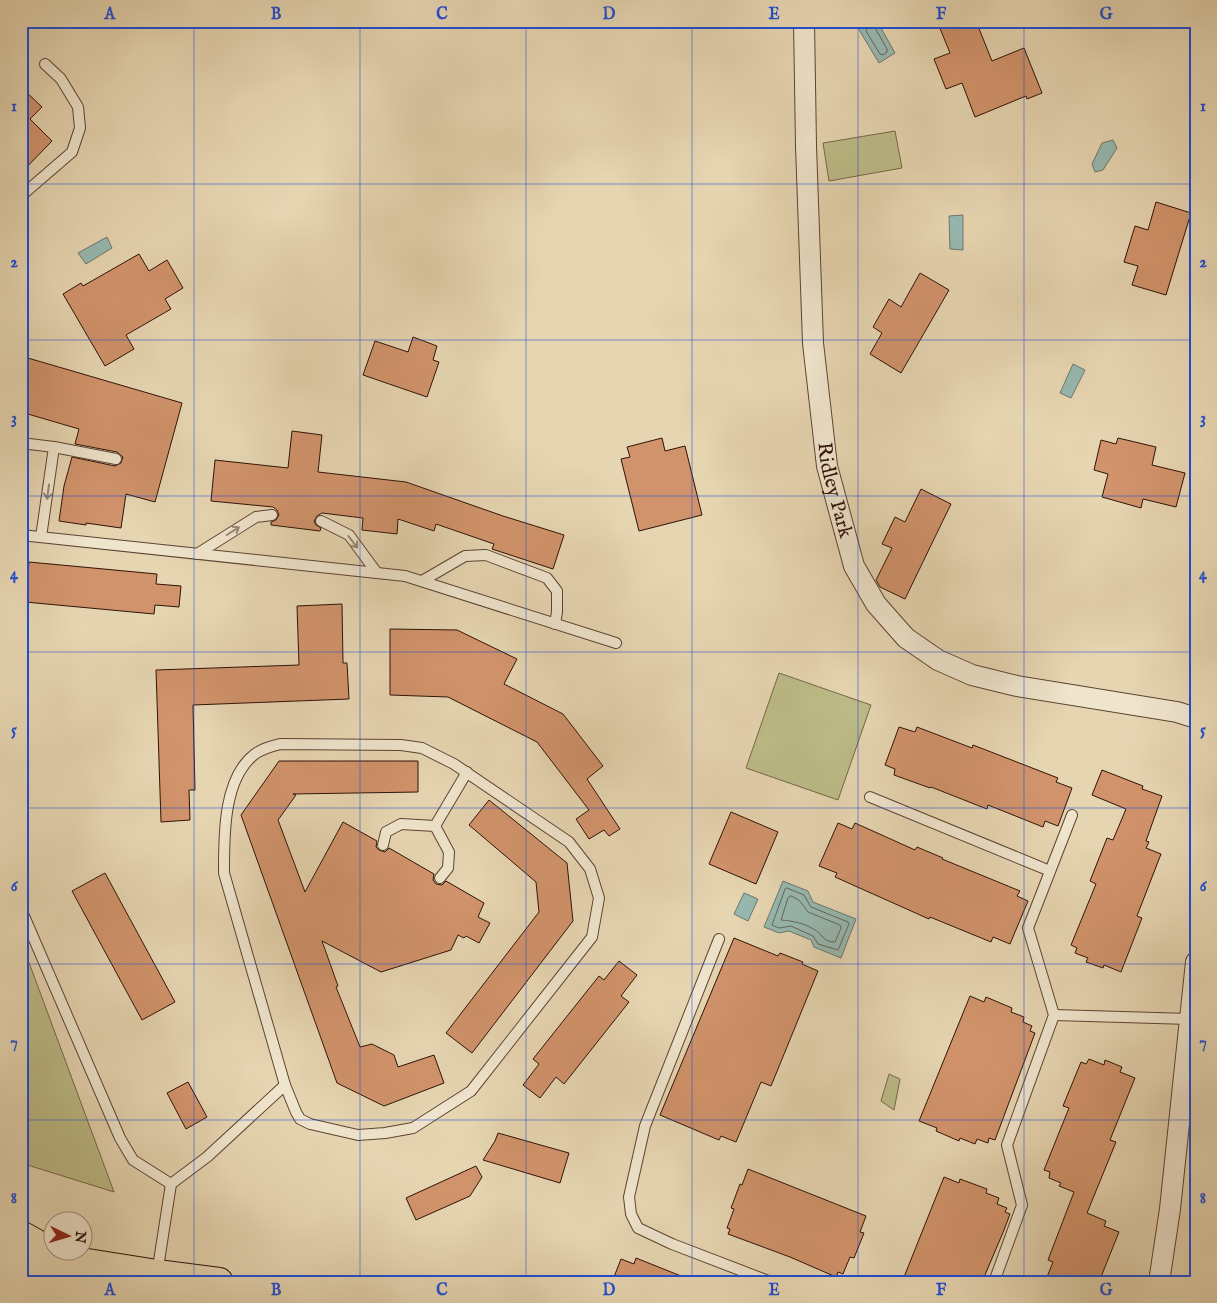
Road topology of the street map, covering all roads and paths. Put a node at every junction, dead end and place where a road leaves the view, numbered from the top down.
1 (804, 21) edge
2 (45, 64) dead end
3 (21, 196) edge
4 (21, 443) edge
5 (54, 447) junction
6 (116, 459) dead end
7 (272, 515) dead end
8 (321, 520) dead end
9 (21, 535) edge
10 (41, 537) junction
11 (197, 554) junction
12 (377, 573) junction
13 (422, 581) junction
14 (555, 624) junction
15 (616, 643) dead end
16 (1196, 718) edge
17 (467, 772) junction
18 (870, 797) dead end
19 (1072, 815) dead end
20 (435, 826) junction
21 (383, 845) dead end
22 (1050, 871) junction
23 (440, 878) dead end
24 (21, 909) edge
25 (719, 939) dead end
26 (1196, 962) edge
27 (1054, 1015) junction
28 (1190, 1019) junction
29 (285, 1085) junction
30 (171, 1184) junction
31 (21, 1235) edge
32 (21, 1260) edge
33 (157, 1278) edge
34 (99, 1282) edge
35 (219, 1282) edge
36 (771, 1282) edge
37 (994, 1282) edge
38 (1159, 1282) edge

1 - 16 street, Ridley Park
2 - 3 lane
4 - 5 lane
5 - 6 lane
5 -> 10 lane
11 -> 7 lane
8 -> 12 lane
9 - 10 lane
10 - 11 lane
11 - 12 lane
12 - 13 lane
13 - 14 lane
13 - 14 lane
14 - 15 lane
17 - 20 lane
17 - 29 lane
17 - 29 lane
18 - 22 lane
19 - 22 lane
20 - 21 lane
20 - 23 lane
22 - 27 lane
24 - 30 lane
25 - 36 lane
26 - 28 street
27 - 28 lane
27 - 37 lane
28 - 38 street
29 - 30 lane
30 - 33 lane
31 - 33 main road
32 - 34 main road
33 - 35 main road

